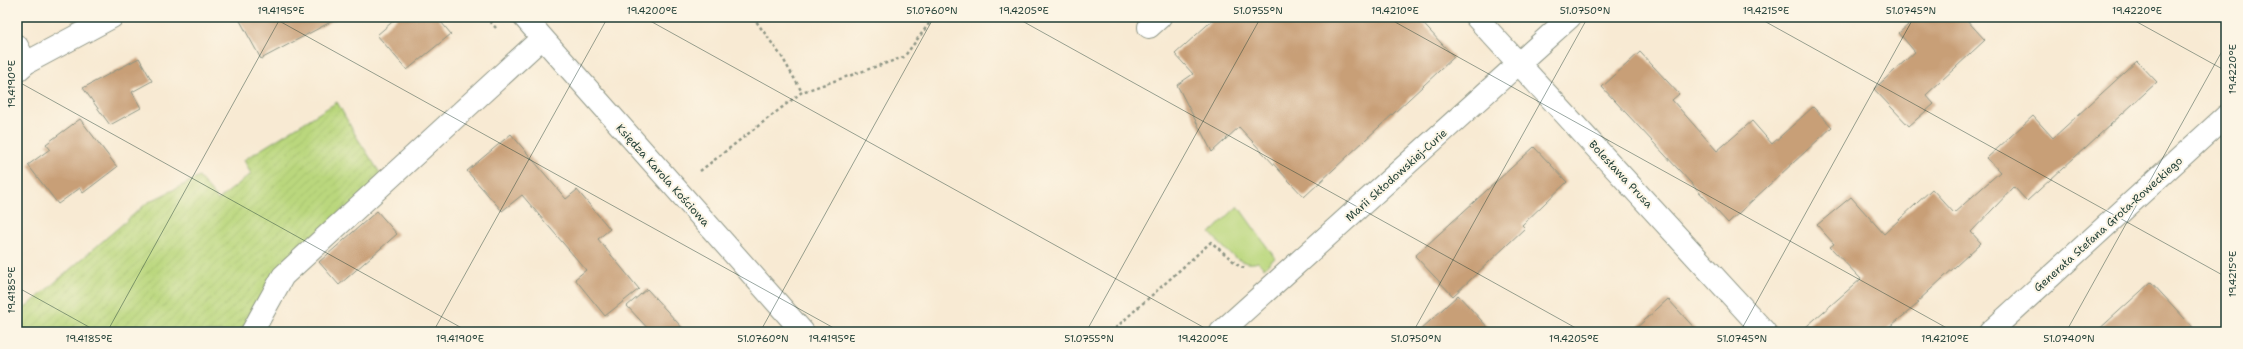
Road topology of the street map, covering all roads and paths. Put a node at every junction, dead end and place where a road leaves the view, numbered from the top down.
1 (112, 17) edge
2 (524, 17) edge
3 (753, 17) edge
4 (934, 17) edge
5 (1476, 17) edge
6 (1570, 17) edge
7 (542, 38) junction
8 (20, 60) edge
9 (1519, 64) junction
10 (802, 92) junction
11 (2226, 116) edge
12 (676, 190) junction
13 (1274, 286) junction
14 (252, 332) edge
15 (803, 332) edge
16 (1111, 332) edge
17 (1221, 332) edge
18 (1765, 332) edge
19 (1990, 332) edge

1 - 8 street
2 - 7 street, Księdza Karola Kościowa
3 - 10 path
4 - 10 path
5 - 9 street, Bolesława Prusa
6 - 9 street, Marii Skłodowskiej-Curie
7 - 12 street, Księdza Karola Kościowa
7 - 14 street
9 - 13 street, Marii Skłodowskiej-Curie
9 - 18 street, Bolesława Prusa
10 - 12 path
11 - 19 street, Generała Stefana Grota-Roweckiego
12 - 15 street, Księdza Karola Kościowa
13 - 16 path
13 - 17 street, Marii Skłodowskiej-Curie

